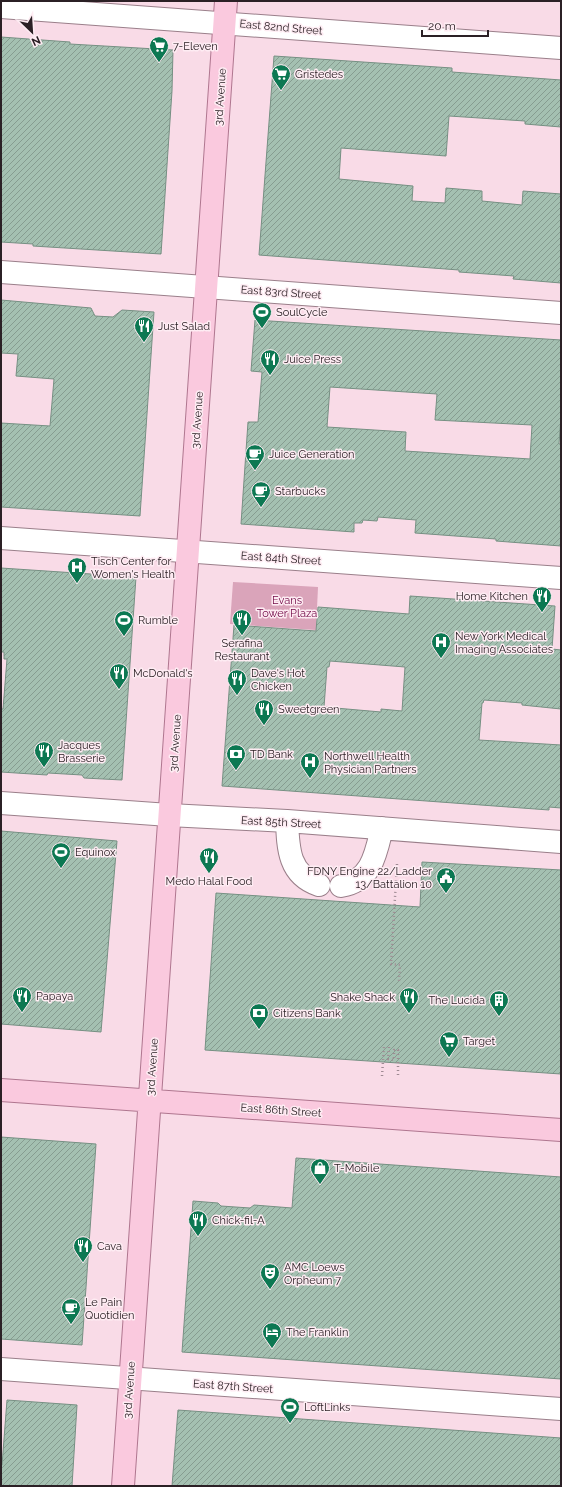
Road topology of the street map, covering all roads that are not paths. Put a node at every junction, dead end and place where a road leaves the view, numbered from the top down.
1 (226, 1) edge
2 (1, 7) edge
3 (226, 23) junction
4 (561, 48) edge
5 (1, 272) edge
6 (207, 287) junction
7 (561, 313) edge
8 (1, 538) edge
9 (188, 551) junction
10 (561, 578) edge
11 (1, 803) edge
12 (169, 815) junction
13 (287, 821) junction
14 (382, 828) junction
15 (561, 842) edge
16 (319, 885) dead end
17 (341, 886) dead end
18 (1, 1090) edge
19 (150, 1100) junction
20 (561, 1130) edge
21 (1, 1369) edge
22 (130, 1378) junction
23 (561, 1409) edge
24 (123, 1486) edge

1 - 3 main road, 3rd Avenue
2 - 3 street, East 82nd Street
3 - 4 street, East 82nd Street
3 - 6 main road, 3rd Avenue
5 - 6 street, East 83rd Street
6 - 7 street, East 83rd Street
6 - 9 main road, 3rd Avenue
8 - 9 street, East 84th Street
9 - 10 street, East 84th Street
9 - 12 main road, 3rd Avenue
11 - 12 street, East 85th Street
12 - 13 street, East 85th Street
12 - 19 main road, 3rd Avenue
13 - 14 street, East 85th Street
13 - 16 street
14 - 15 street, East 85th Street
14 - 17 street
18 - 19 main road, East 86th Street
19 - 20 main road, East 86th Street
19 - 22 main road, 3rd Avenue
21 - 22 street, East 87th Street
22 - 23 street, East 87th Street
22 - 24 main road, 3rd Avenue

